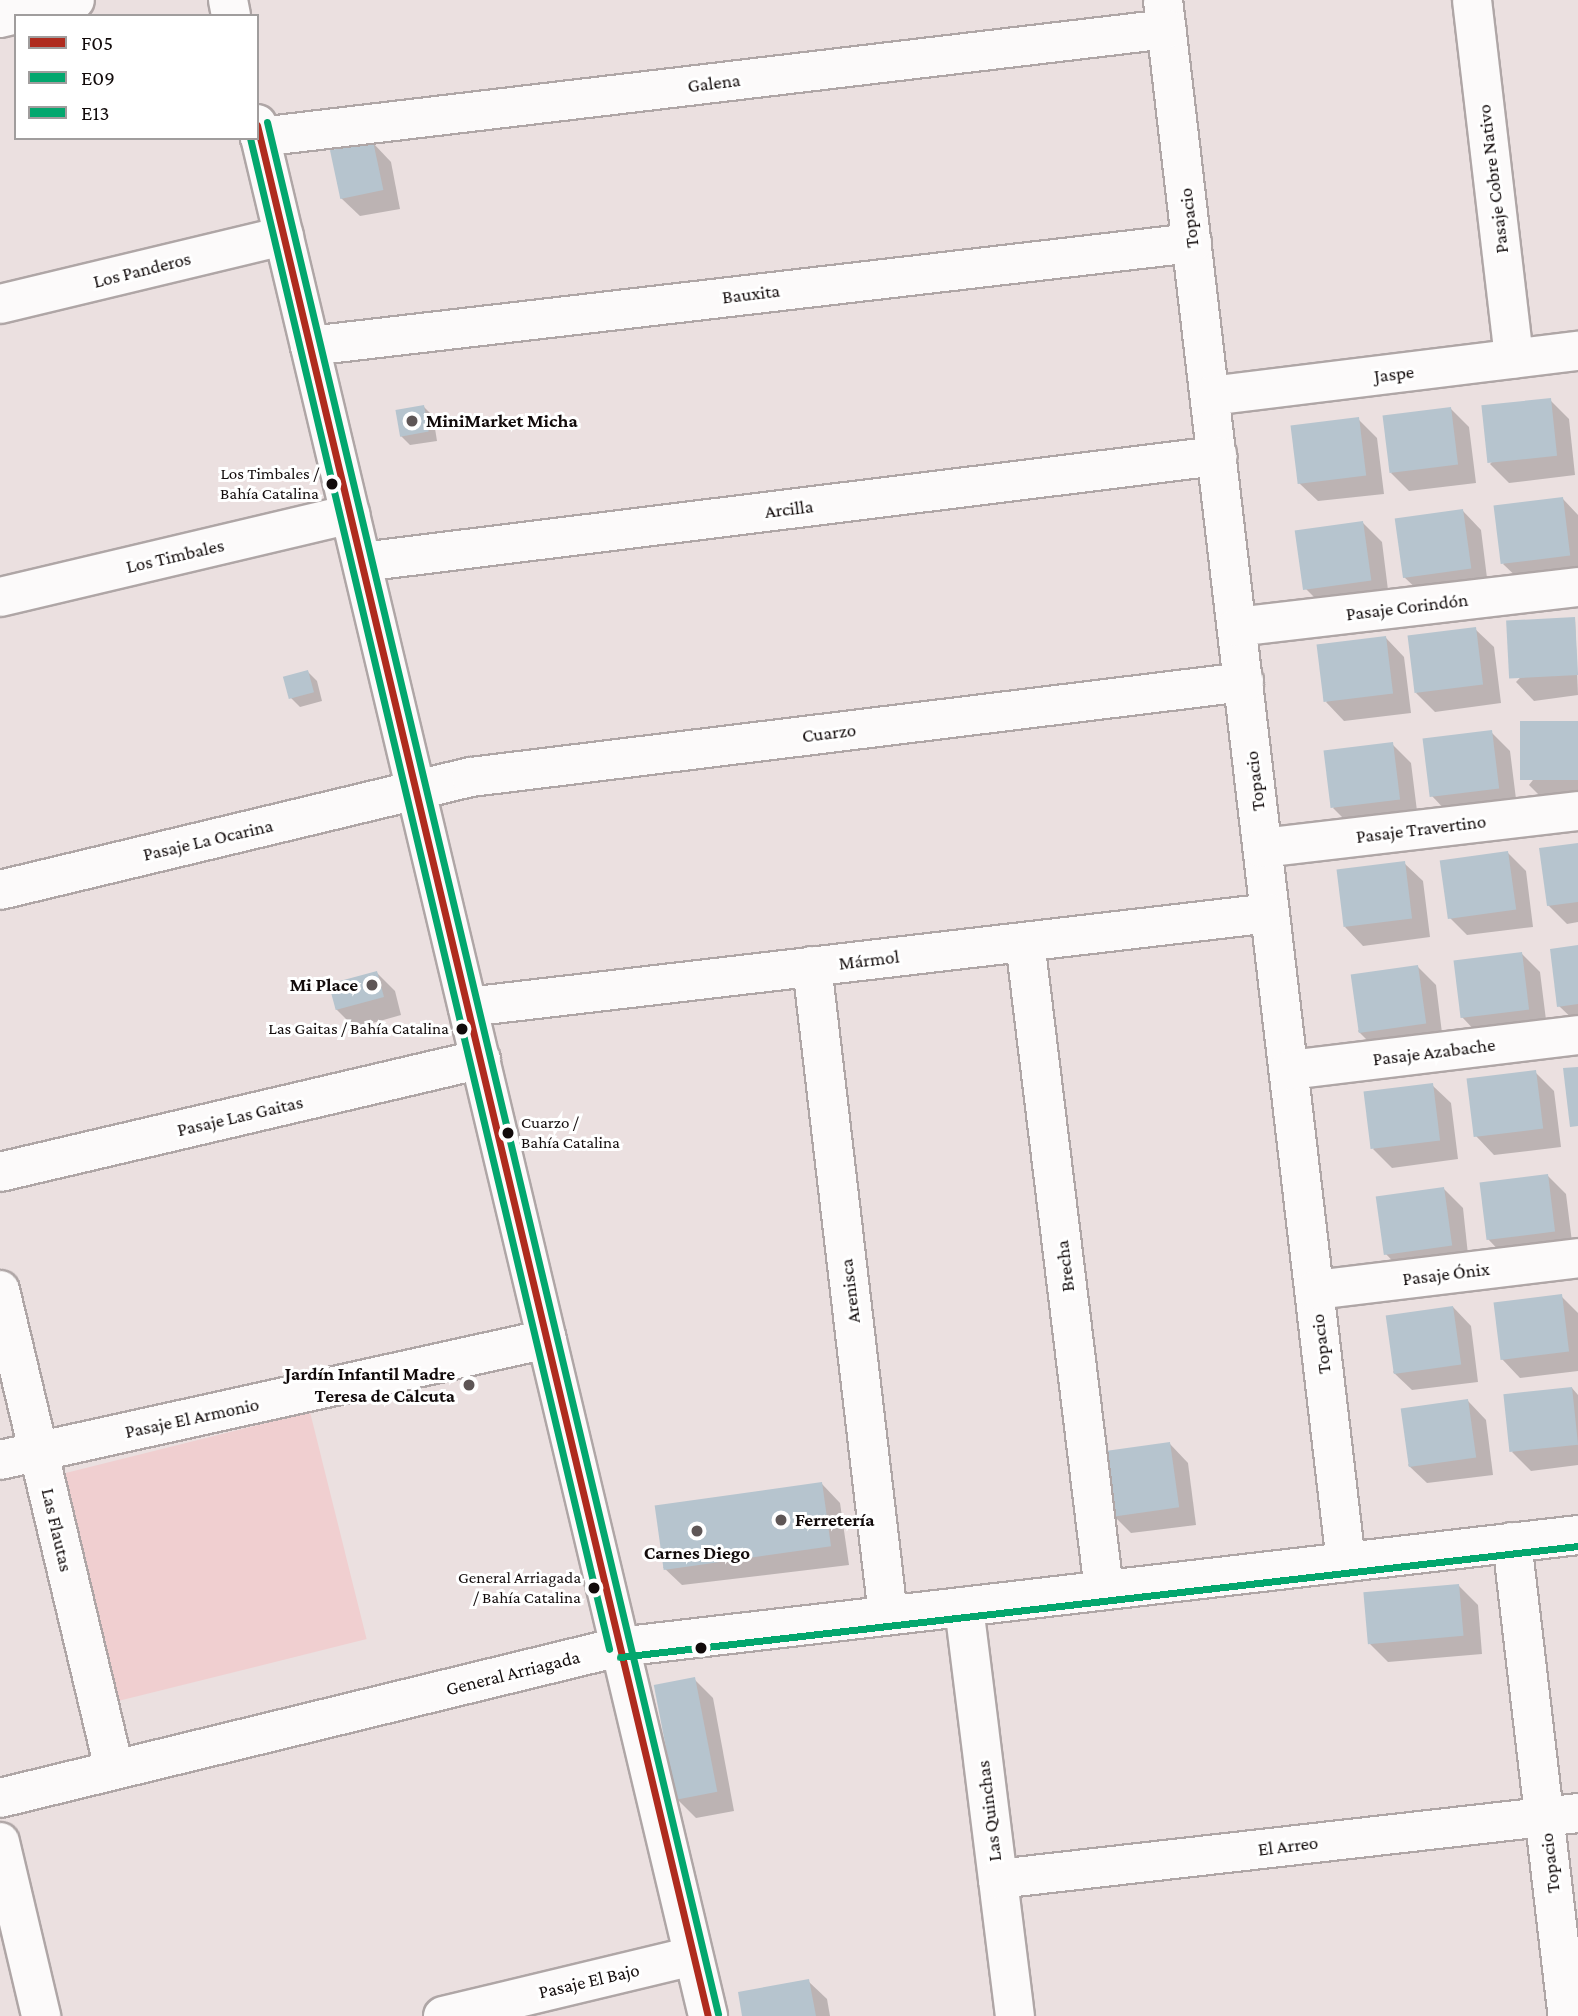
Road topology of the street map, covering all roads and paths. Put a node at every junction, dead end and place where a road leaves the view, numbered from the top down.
1 (75, 0) edge
2 (1472, 0) edge
3 (17, 14) edge
4 (1165, 15) edge
5 (259, 131) edge
6 (284, 236) junction
7 (1192, 243) junction
8 (0, 304) edge
9 (310, 346) junction
10 (1578, 351) edge
11 (1514, 359) junction
12 (1210, 396) junction
13 (1217, 456) junction
14 (350, 514) junction
15 (362, 562) junction
16 (1578, 587) edge
17 (0, 597) edge
18 (1237, 627) junction
19 (1244, 682) junction
20 (416, 790) junction
21 (1578, 811) edge
22 (1263, 848) junction
23 (0, 890) edge
24 (1270, 913) junction
25 (1025, 942) junction
26 (812, 966) junction
27 (468, 1007) junction
28 (1578, 1035) edge
29 (481, 1059) junction
30 (1289, 1070) junction
31 (0, 1172) edge
32 (1578, 1258) edge
33 (0, 1290) edge
34 (1315, 1290) junction
35 (547, 1339) junction
36 (38, 1451) junction
37 (0, 1460) edge
38 (1578, 1535) edge
39 (1512, 1542) junction
40 (1346, 1562) junction
41 (1104, 1590) junction
42 (964, 1607) junction
43 (888, 1615) junction
44 (619, 1647) junction
45 (114, 1770) junction
46 (0, 1798) edge
47 (1561, 1815) edge
48 (0, 1842) edge
49 (998, 1879) junction
50 (694, 1956) junction
51 (41, 2016) edge
52 (443, 2016) edge
53 (708, 2016) edge
54 (1015, 2016) edge
55 (1568, 2016) edge

1 - 3 street
2 - 11 street, Pasaje Cobre Nativo
4 - 5 street, Galena
4 - 7 street, Topacio
5 - 6 street
6 - 8 street, Los Panderos
6 - 9 street
7 - 9 street, Bauxita
7 - 12 street, Topacio
9 - 14 street
10 - 11 street, Jaspe
11 - 12 street, Jaspe
12 - 13 street, Topacio
13 - 15 street, Arcilla
13 - 18 street, Topacio
14 - 15 street
14 - 17 street, Los Timbales
15 - 20 street
16 - 18 street, Pasaje Corindón
18 - 19 street, Topacio
19 - 20 street, Cuarzo
19 - 22 street, Topacio
20 - 23 street, Pasaje La Ocarina
20 - 27 street
21 - 22 street, Pasaje Travertino
22 - 24 street, Topacio
24 - 25 street, Mármol
24 - 30 street, Topacio
25 - 26 street, Mármol
25 - 41 street, Brecha
26 - 27 street, Mármol
26 - 43 street, Arenisca
27 - 29 street
28 - 30 street, Pasaje Azabache
29 - 31 street, Pasaje Las Gaitas
29 - 35 street
30 - 34 street, Topacio
32 - 34 street, Pasaje Ónix
33 - 36 street, Las Flautas
34 - 40 street, Topacio
35 - 36 street, Pasaje El Armonio
35 - 44 street
36 - 37 street, Pasaje El Armonio
36 - 45 street, Las Flautas
38 - 39 street, General Arriagada
39 - 40 street, General Arriagada
39 - 47 street, Topacio
40 - 41 street, General Arriagada
41 - 42 street, General Arriagada
42 - 43 street, General Arriagada
42 - 49 street, Las Quinchas
43 - 44 street, General Arriagada
44 - 45 street, General Arriagada
44 - 50 street
45 - 46 street, General Arriagada
47 - 49 street, El Arreo
47 - 55 street, Topacio
48 - 51 street
49 - 54 street, Las Quinchas
50 - 52 street, Pasaje El Bajo
50 - 53 street

